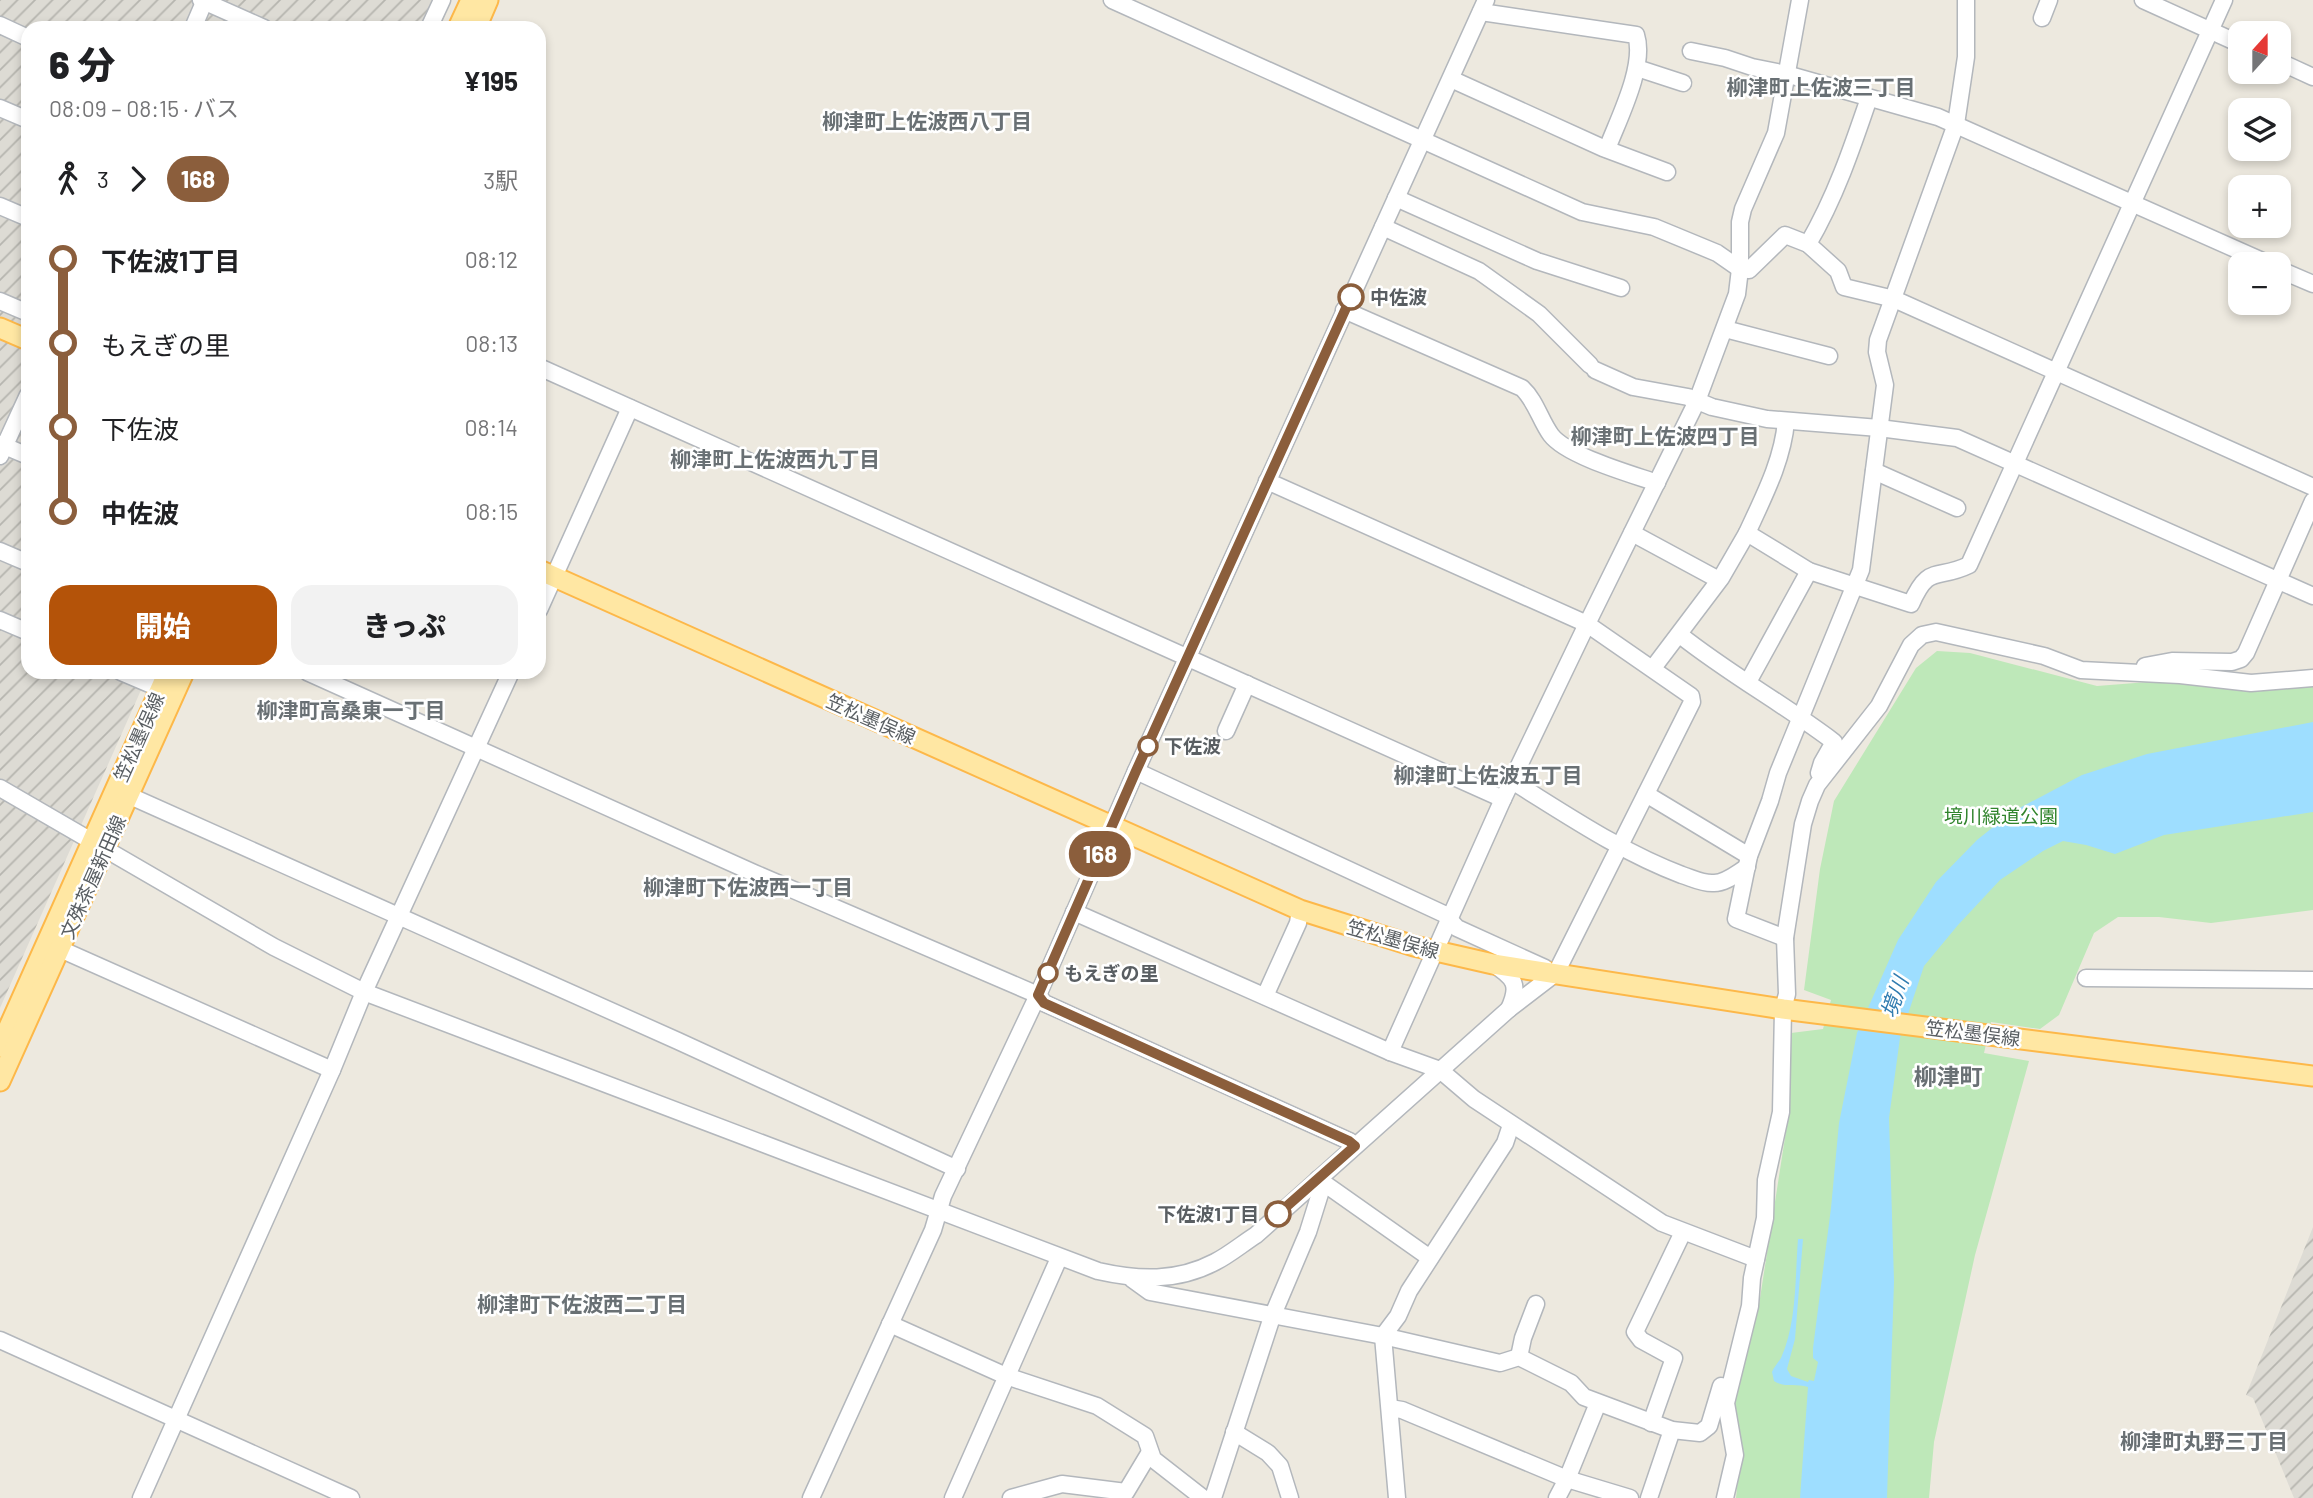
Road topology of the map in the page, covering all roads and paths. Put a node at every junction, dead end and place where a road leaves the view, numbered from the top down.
1 (442, 0) edge
2 (471, 0) edge
3 (488, 0) edge
4 (1112, 0) edge
5 (1800, 0) edge
6 (1966, 0) edge
7 (2049, 0) edge
8 (2143, 0) edge
9 (2224, 0) edge
10 (204, 1) edge
11 (1484, 6) edge
12 (2042, 18) dead end
13 (196, 21) edge
14 (248, 21) edge
15 (432, 21) edge
16 (461, 21) edge
17 (479, 21) edge
18 (0, 25) edge
19 (2210, 31) junction
20 (21, 35) edge
21 (2228, 39) edge
22 (1691, 51) dead end
23 (2291, 67) edge
24 (1636, 68) junction
25 (1786, 74) junction
26 (2313, 77) edge
27 (1451, 79) junction
28 (1684, 83) dead end
29 (1869, 98) junction
30 (0, 108) edge
31 (21, 117) edge
32 (1956, 124) junction
33 (1423, 141) junction
34 (1607, 149) junction
35 (1667, 172) dead end
36 (1396, 198) junction
37 (2133, 204) junction
38 (0, 206) edge
39 (21, 215) edge
40 (1383, 227) junction
41 (1808, 244) junction
42 (2242, 252) edge
43 (1740, 269) junction
44 (2291, 275) edge
45 (2313, 284) edge
46 (1622, 288) dead end
47 (1894, 299) junction
48 (0, 301) edge
49 (21, 310) edge
50 (1344, 310) junction
51 (0, 328) edge
52 (1725, 329) junction
53 (21, 337) edge
54 (1829, 356) dead end
55 (546, 370) edge
56 (2057, 373) junction
57 (1697, 401) junction
58 (630, 408) junction
59 (21, 410) edge
60 (1786, 421) junction
61 (1880, 428) junction
62 (2, 449) edge
63 (21, 454) edge
64 (2016, 463) junction
65 (1874, 471) junction
66 (1267, 481) junction
67 (1657, 483) junction
68 (2313, 487) edge
69 (2313, 501) edge
70 (1957, 508) dead end
71 (1632, 533) junction
72 (1747, 533) junction
73 (0, 551) edge
74 (21, 560) edge
75 (1809, 571) junction
76 (547, 574) edge
77 (1719, 580) junction
78 (2277, 580) junction
79 (1856, 585) junction
80 (2313, 596) edge
81 (0, 620) edge
82 (1587, 624) junction
83 (21, 629) edge
84 (1680, 635) junction
85 (1188, 658) junction
86 (1653, 668) junction
87 (2132, 671) junction
88 (2313, 678) edge
89 (181, 679) edge
90 (323, 679) edge
91 (508, 679) edge
92 (164, 681) edge
93 (1748, 682) junction
94 (1247, 684) junction
95 (1801, 717) junction
96 (1226, 731) dead end
97 (477, 748) junction
98 (1136, 771) junction
99 (1512, 782) junction
100 (1817, 785) junction
101 (0, 788) edge
102 (1646, 794) junction
103 (130, 796) junction
104 (1503, 799) junction
105 (1112, 827) junction
106 (99, 845) junction
107 (1619, 847) junction
108 (1748, 861) junction
109 (1300, 910) junction
110 (1074, 912) junction
111 (399, 916) junction
112 (1450, 920) junction
113 (1785, 938) junction
114 (60, 949) junction
115 (1436, 952) junction
116 (1493, 964) junction
117 (1556, 973) junction
118 (2086, 978) dead end
119 (2313, 980) edge
120 (364, 992) junction
121 (1038, 995) junction
122 (1265, 996) junction
123 (1509, 1009) junction
124 (1793, 1011) junction
125 (0, 1047) edge
126 (1390, 1052) junction
127 (332, 1070) junction
128 (1440, 1070) junction
129 (2313, 1076) edge
130 (0, 1081) edge
131 (1511, 1125) junction
132 (1355, 1146) junction
133 (957, 1169) junction
134 (1321, 1182) junction
135 (938, 1211) junction
136 (1683, 1232) junction
137 (1059, 1258) junction
138 (1430, 1258) junction
139 (1755, 1259) junction
140 (1132, 1279) junction
141 (1536, 1304) dead end
142 (1272, 1317) junction
143 (890, 1324) junction
144 (1383, 1336) junction
145 (0, 1340) edge
146 (1519, 1357) junction
147 (1006, 1376) junction
148 (1733, 1376) junction
149 (1598, 1403) junction
150 (1390, 1408) junction
151 (176, 1419) junction
152 (1651, 1423) junction
153 (1672, 1430) junction
154 (1234, 1432) junction
155 (1150, 1452) junction
156 (1567, 1479) junction
157 (1727, 1492) edge
158 (1125, 1495) edge
159 (141, 1498) edge
160 (351, 1498) edge
161 (811, 1498) edge
162 (953, 1498) edge
163 (1011, 1498) edge
164 (1203, 1498) edge
165 (1213, 1498) edge
166 (1290, 1498) edge
167 (1397, 1498) edge
168 (1557, 1498) edge
169 (1630, 1498) edge
170 (1649, 1498) edge
171 (1717, 1498) edge

1 - 15 street
2 - 16 main road
3 - 17 main road
4 - 33 street
5 - 25 street
6 - 32 street
7 - 12 street
8 - 19 street
9 - 19 street
10 - 13 street
10 - 14 street
11 - 24 street
11 - 27 street
18 - 20 street
19 - 21 street
19 - 37 street
22 - 25 street
23 - 26 street
24 - 28 street
24 - 34 street
25 - 29 street
25 - 43 street
27 - 33 street
27 - 34 street
29 - 32 street
29 - 41 street
30 - 31 street
32 - 37 street
32 - 47 street
33 - 36 street
33 - 43 street
34 - 35 street
36 - 40 street
36 - 46 street
37 - 42 street
37 - 56 street
38 - 39 street
40 - 50 street
40 - 57 street
41 - 43 street
41 - 47 street
43 - 52 street
44 - 45 street
47 - 56 street
47 - 61 street
48 - 49 street
50 - 66 street
50 - 67 street
51 - 53 main road
52 - 54 street
52 - 57 street
55 - 58 street
56 - 64 street
56 - 68 street
57 - 60 street
57 - 67 street
58 - 76 street
58 - 85 street
59 - 62 street
60 - 61 street
60 - 72 street
61 - 64 street
61 - 65 street
62 - 63 street
64 - 78 street
64 - 79 street
65 - 70 street
65 - 79 street
66 - 82 street
66 - 85 street
67 - 71 street
69 - 78 street
71 - 77 street
71 - 82 street
72 - 75 street
72 - 77 street
73 - 74 street
75 - 79 street
75 - 93 street
76 - 105 main road, 笠松墨俣線
77 - 84 street
78 - 80 street
78 - 87 street
79 - 95 street
81 - 83 street
82 - 86 street
82 - 99 street
84 - 86 street
84 - 93 street
85 - 94 street
85 - 98 street
86 - 102 street
87 - 88 street
87 - 100 street
89 - 103 main road, 文殊茶屋新田線
90 - 97 street
91 - 97 street
92 - 106 main road, 笠松墨俣線
93 - 95 street
94 - 96 street
94 - 104 street
95 - 100 street
95 - 108 street
97 - 111 street
97 - 121 street
98 - 105 street
98 - 112 street
99 - 104 street
99 - 107 street
100 - 113 street
101 - 106 street
102 - 107 street
102 - 108 street
103 - 106 main road, 文殊茶屋新田線
103 - 111 street
104 - 112 street
105 - 109 main road, 笠松墨俣線
105 - 110 street
106 - 114 main road, 文殊茶屋新田線
106 - 120 street
106 - 125 main road
107 - 108 street
107 - 117 street
108 - 113 street
109 - 115 main road, 笠松墨俣線
109 - 122 street
110 - 121 street
110 - 122 street
111 - 120 street
111 - 133 street
112 - 115 street
112 - 117 street
113 - 124 street
114 - 127 street
114 - 130 main road, 文殊茶屋新田線
115 - 116 main road, 笠松墨俣線
115 - 126 street
116 - 117 main road, 笠松墨俣線
116 - 123 street
117 - 123 street
117 - 124 main road, 笠松墨俣線
118 - 119 street
120 - 127 street
120 - 135 street
121 - 132 street
121 - 133 street
122 - 126 street
123 - 128 street
124 - 129 main road, 笠松墨俣線
124 - 139 street
126 - 128 street
127 - 151 street
128 - 131 street
128 - 132 street
131 - 136 street
131 - 138 street
132 - 134 street
133 - 135 street
134 - 138 street
134 - 140 street
134 - 142 street
135 - 137 street
135 - 143 street
136 - 139 street
136 - 152 street
137 - 140 street
137 - 147 street
138 - 144 street
139 - 148 street
140 - 142 street
141 - 146 street
142 - 144 street
142 - 154 street
143 - 147 street
143 - 161 street
144 - 146 street
144 - 150 street
145 - 151 street
146 - 149 street
147 - 155 street
147 - 162 street
148 - 153 street
148 - 157 street
149 - 152 street
149 - 156 street
150 - 156 street
150 - 167 street
151 - 159 street
151 - 160 street
152 - 153 street
153 - 170 street
154 - 165 street
154 - 166 street
155 - 158 street
155 - 164 street
156 - 168 street
156 - 169 street
157 - 171 street
158 - 163 street

